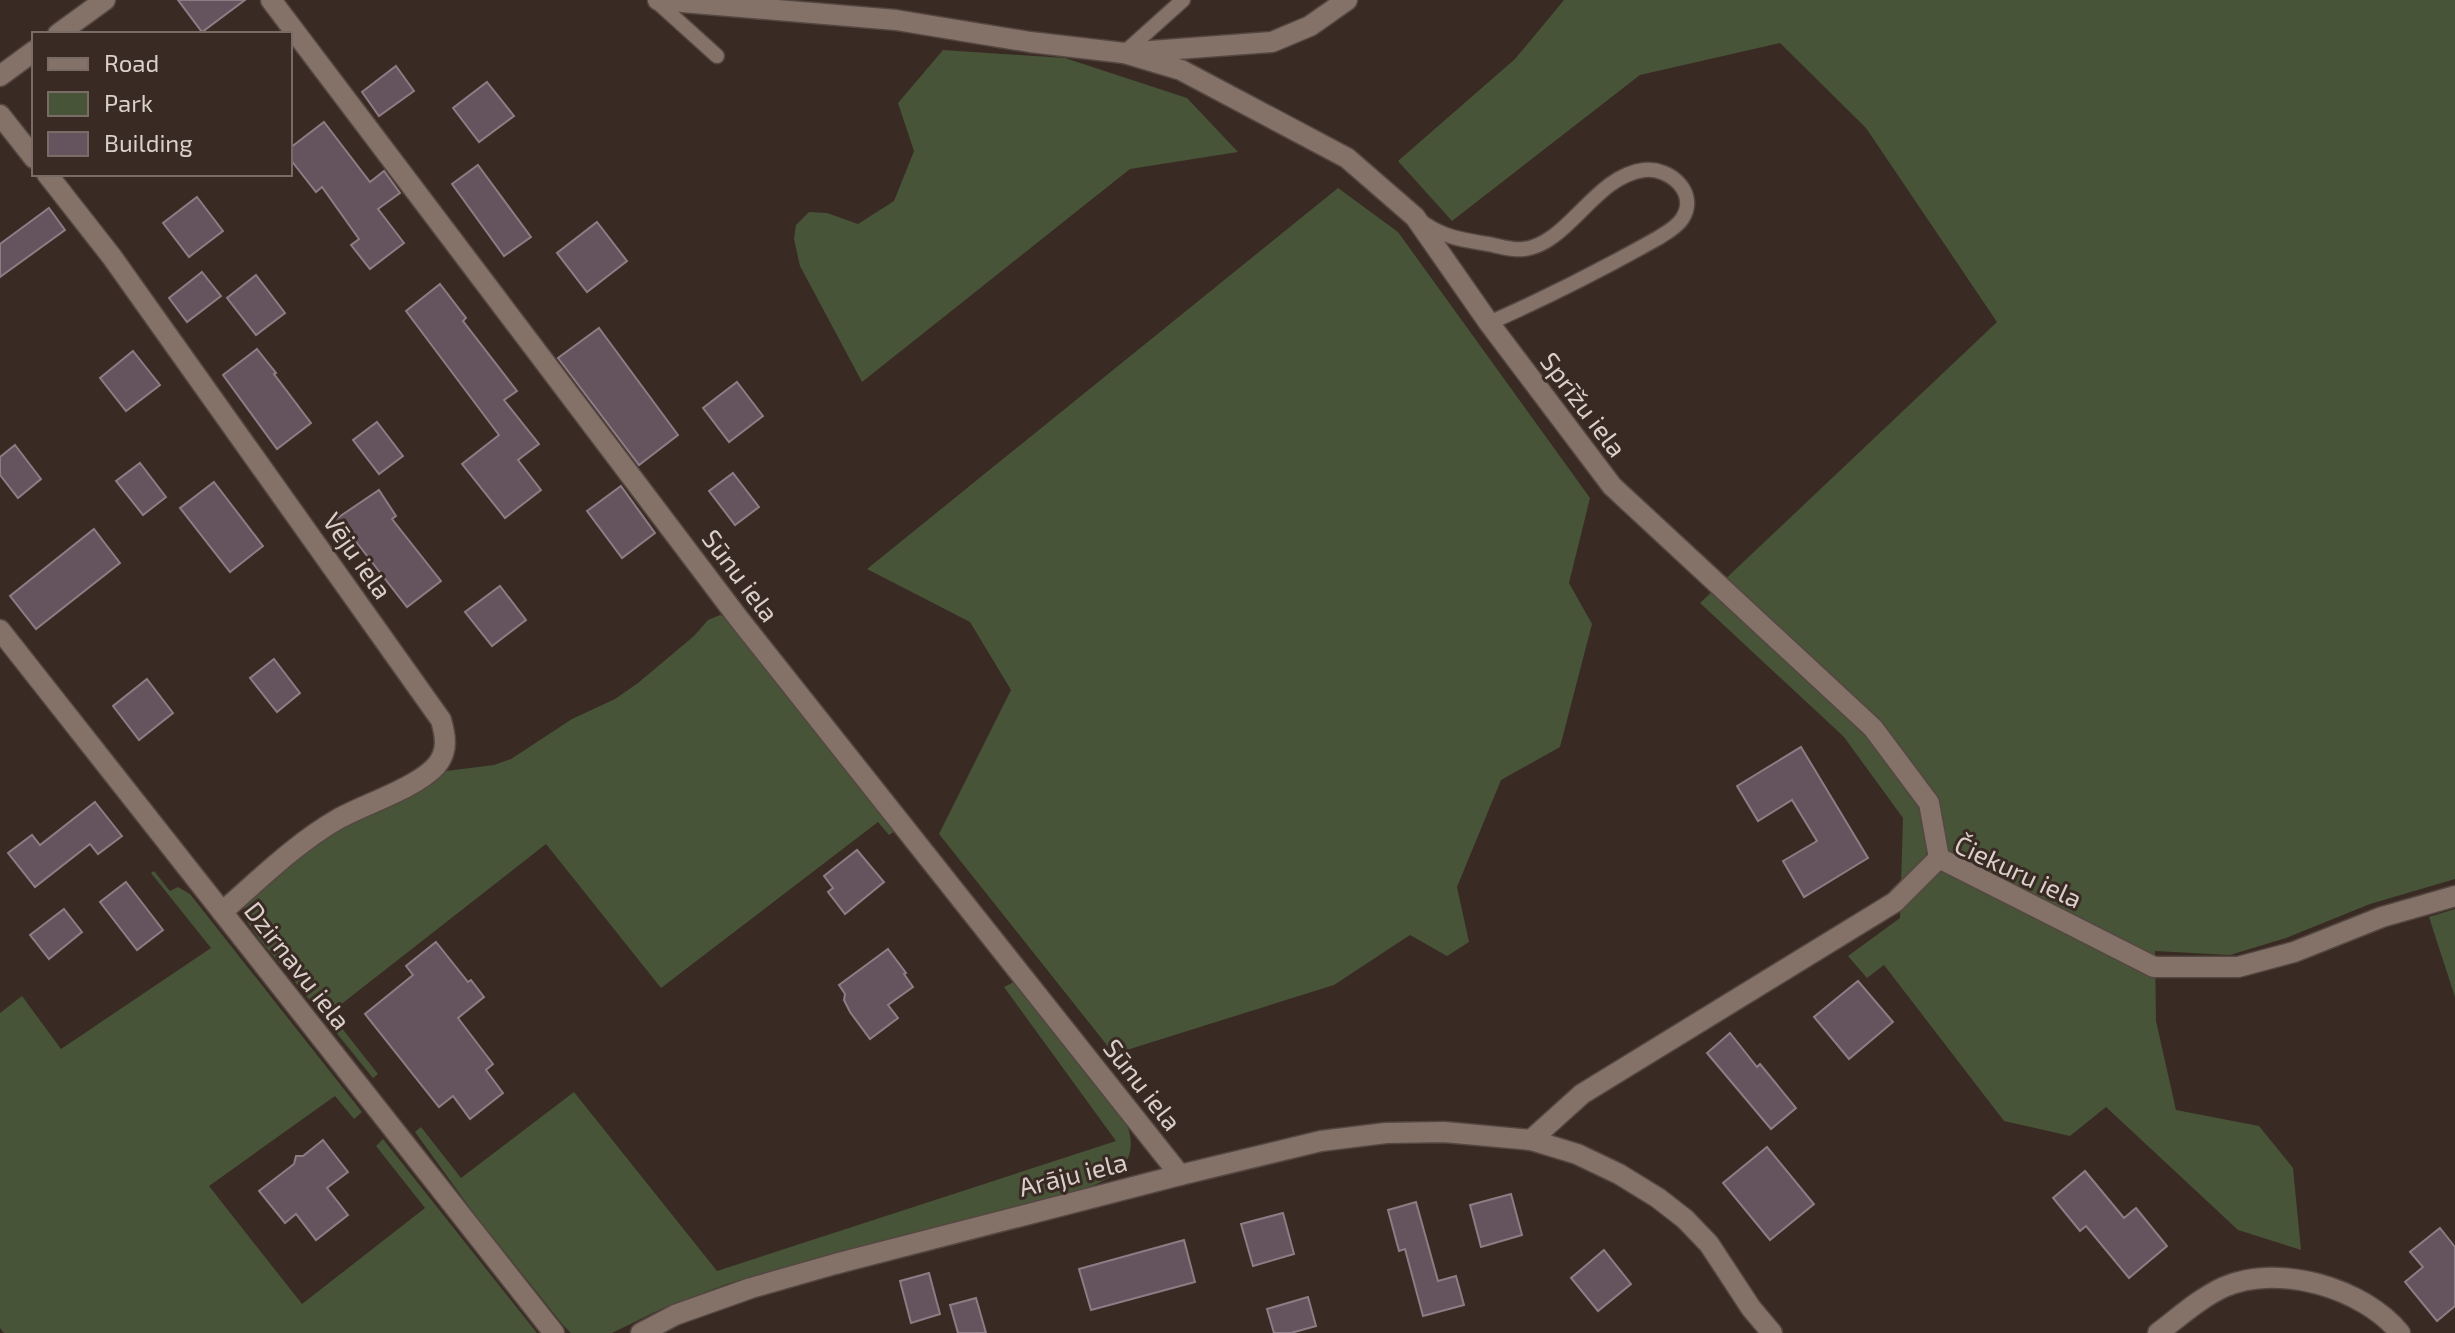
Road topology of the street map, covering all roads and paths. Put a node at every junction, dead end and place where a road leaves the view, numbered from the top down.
1 (105, 0) edge
2 (271, 0) edge
3 (656, 0) edge
4 (1183, 0) edge
5 (1347, 0) edge
6 (61, 32) edge
7 (32, 52) edge
8 (1124, 53) junction
9 (717, 56) dead end
10 (0, 76) edge
11 (0, 115) edge
12 (32, 155) edge
13 (49, 176) edge
14 (1415, 217) junction
15 (1489, 323) junction
16 (0, 630) edge
17 (1939, 858) junction
18 (2455, 896) edge
19 (222, 912) junction
20 (1531, 1140) junction
21 (1180, 1175) junction
22 (554, 1333) edge
23 (641, 1333) edge
24 (1772, 1333) edge
25 (2158, 1333) edge
26 (2400, 1333) edge

1 - 6 street
2 - 21 street, Sūnu iela
3 - 8 street
3 - 9 lane
4 - 8 lane
5 - 8 street
7 - 10 street
8 - 14 street, Sprīžu iela
11 - 12 street
13 - 19 street, Vēju iela
14 - 15 street, Sprīžu iela
14 - 15 lane
15 - 17 street, Sprīžu iela
16 - 19 street, Dzirnavu iela
17 - 18 street, Čiekuru iela
17 - 20 street, Čiekuru iela
19 - 22 street, Dzirnavu iela
20 - 21 street, Arāju iela
20 - 24 street, Arāju iela
21 - 23 street, Arāju iela
25 - 26 street

